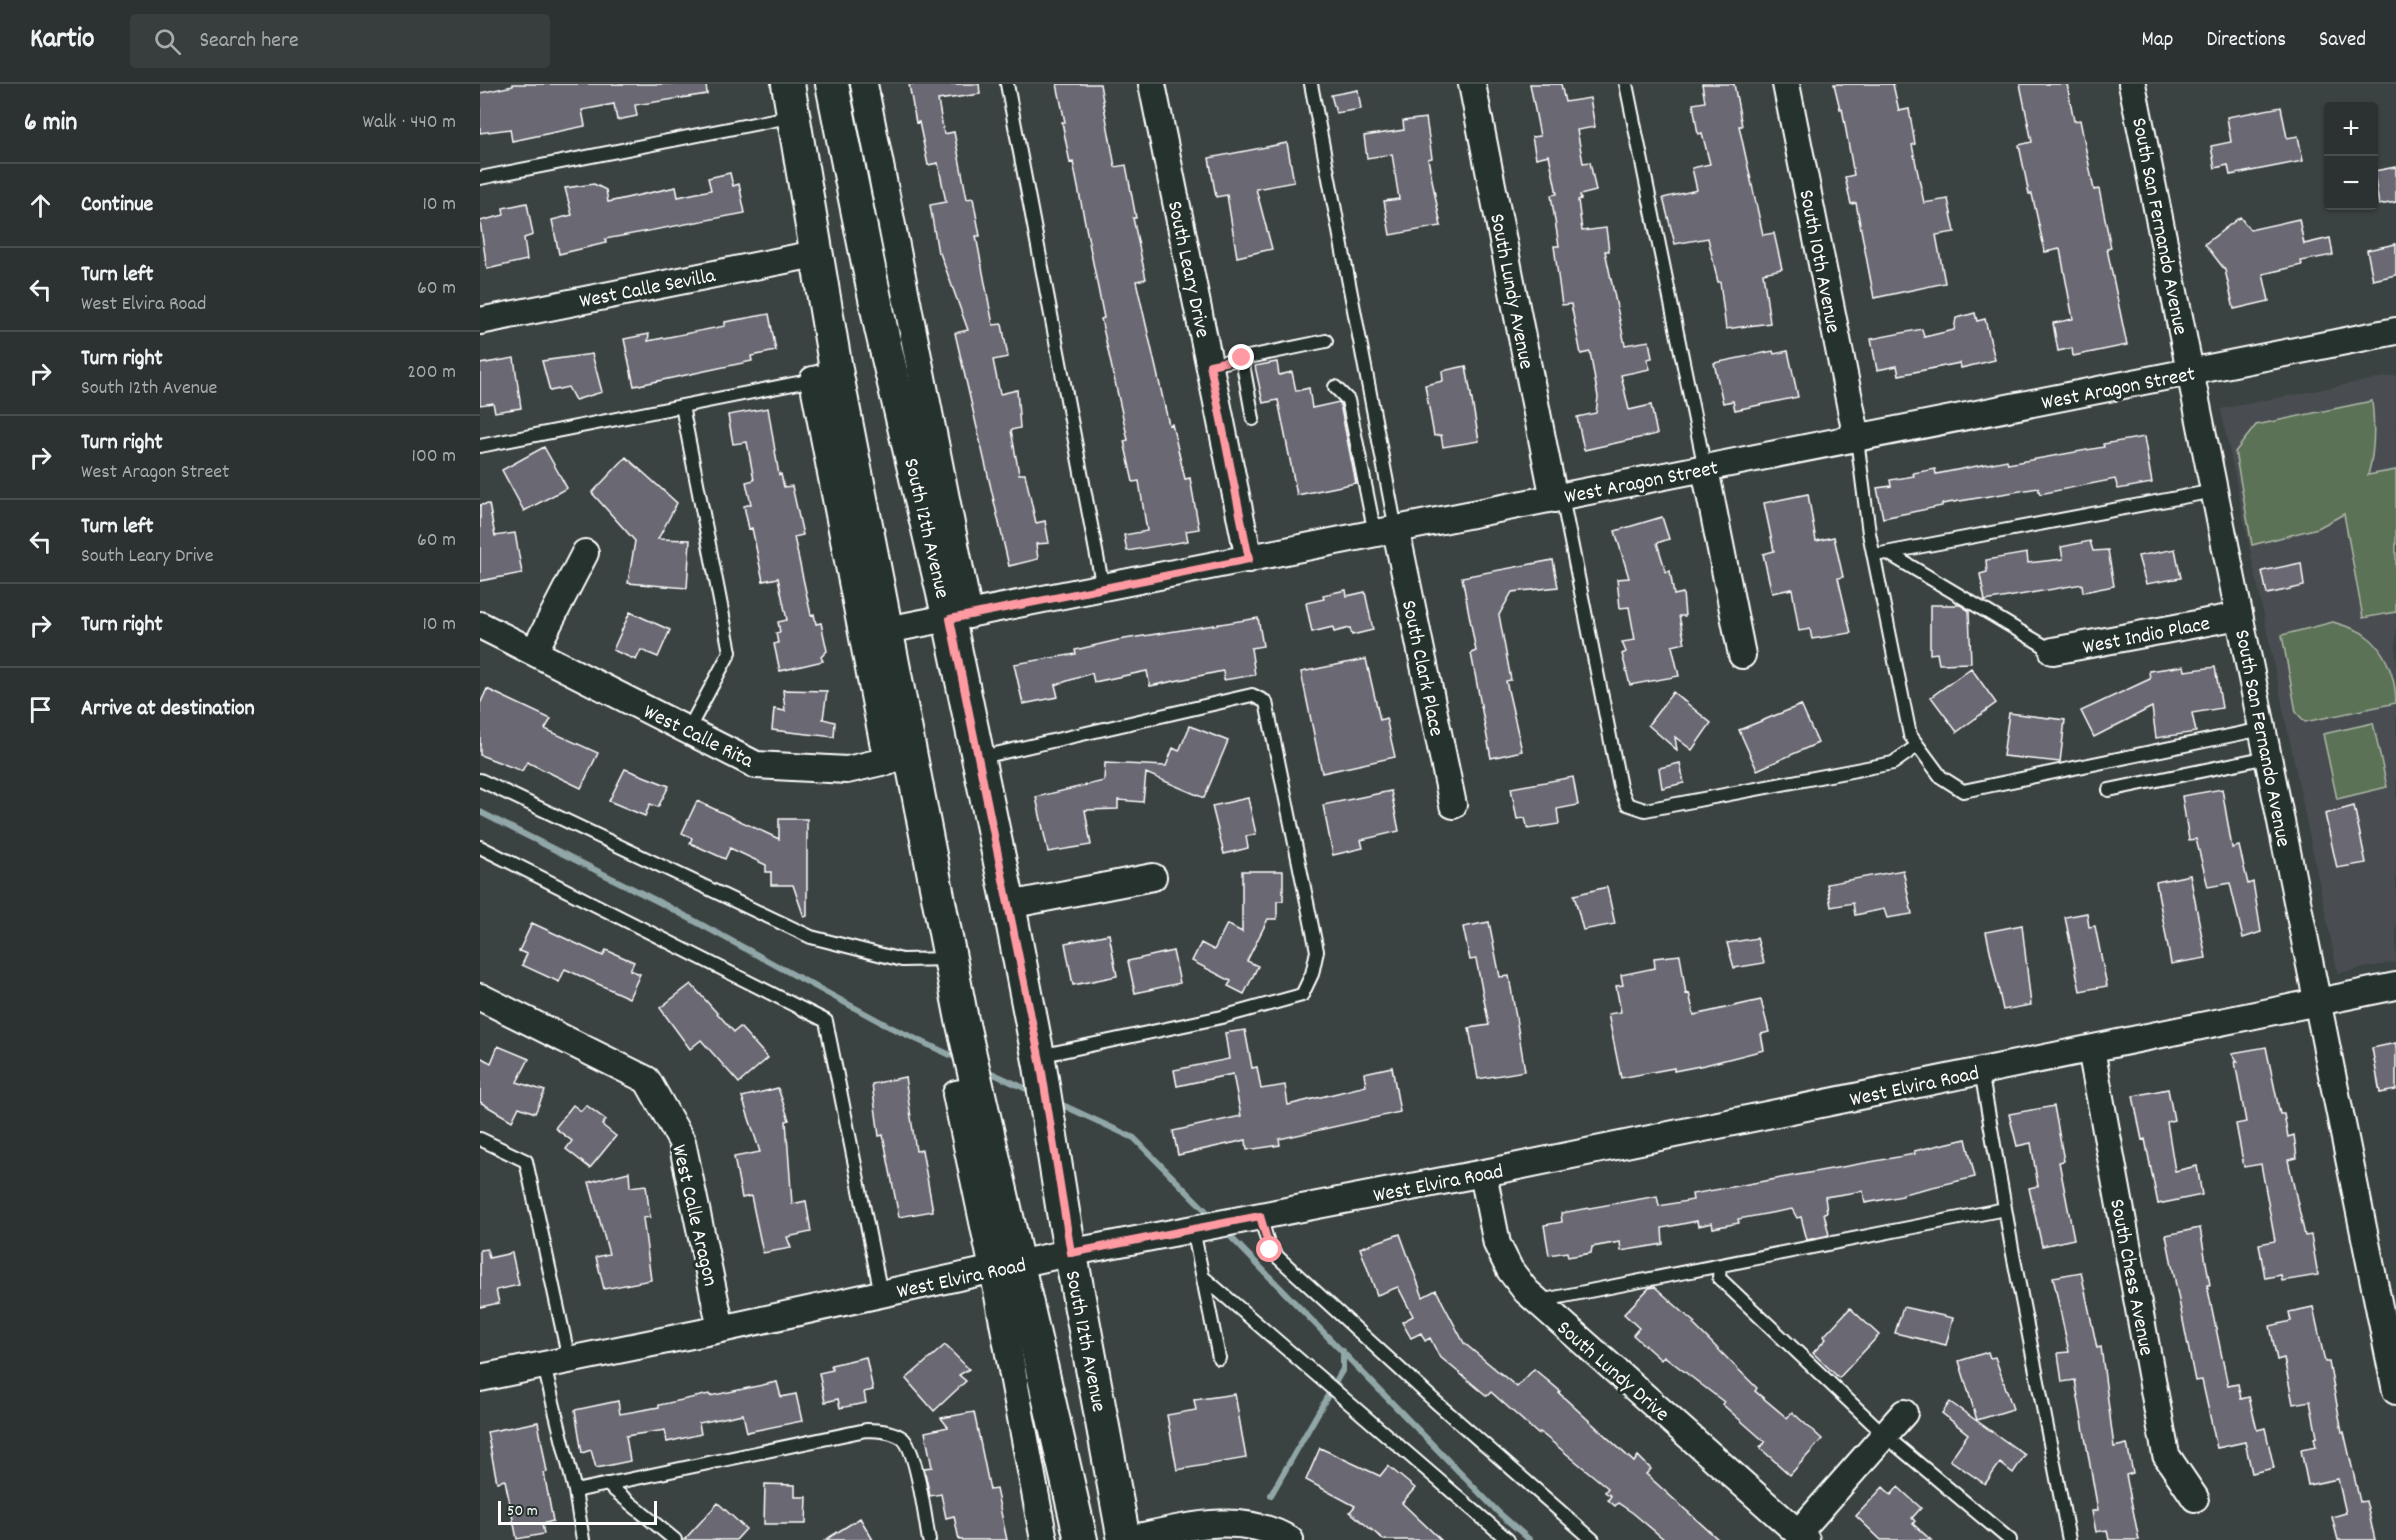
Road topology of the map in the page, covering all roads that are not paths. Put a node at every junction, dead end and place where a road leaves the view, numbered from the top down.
1 (788, 84) edge
2 (832, 84) edge
3 (864, 84) edge
4 (1007, 84) edge
5 (1152, 84) edge
6 (1311, 84) edge
7 (1472, 84) edge
8 (1626, 84) edge
9 (1786, 84) edge
10 (2132, 84) edge
11 (794, 116) junction
12 (480, 178) edge
13 (815, 254) junction
14 (480, 321) edge
15 (2396, 331) edge
16 (1326, 341) dead end
17 (1242, 358) junction
18 (1210, 365) junction
19 (2190, 372) junction
20 (825, 378) junction
21 (1335, 387) dead end
22 (682, 406) junction
23 (1253, 419) dead end
24 (1857, 439) junction
25 (480, 446) edge
26 (1705, 469) junction
27 (2214, 491) junction
28 (1558, 498) junction
29 (1385, 532) junction
30 (585, 553) dead end
31 (1888, 553) junction
32 (1875, 555) junction
33 (1249, 559) junction
34 (1103, 588) junction
35 (2239, 616) junction
36 (959, 617) junction
37 (480, 626) edge
38 (887, 630) junction
39 (2053, 651) joint
40 (534, 652) junction
41 (1742, 656) dead end
42 (2262, 729) junction
43 (688, 730) junction
44 (1917, 746) junction
45 (2268, 757) junction
46 (977, 758) junction
47 (899, 759) junction
48 (480, 780) edge
49 (2109, 790) dead end
50 (1453, 805) dead end
51 (480, 846) edge
52 (1153, 877) dead end
53 (1009, 905) junction
54 (950, 959) junction
55 (2396, 986) edge
56 (480, 996) edge
57 (2318, 1002) junction
58 (2091, 1049) junction
59 (1039, 1061) junction
60 (1981, 1071) junction
61 (480, 1139) edge
62 (1483, 1173) junction
63 (2005, 1209) junction
64 (1260, 1216) junction
65 (1197, 1228) junction
66 (1071, 1253) junction
67 (1720, 1266) junction
68 (1005, 1267) junction
69 (1203, 1277) junction
70 (881, 1294) junction
71 (1543, 1308) junction
72 (721, 1329) junction
73 (1219, 1358) dead end
74 (569, 1360) junction
75 (544, 1365) junction
76 (480, 1378) edge
77 (2396, 1391) edge
78 (1904, 1413) dead end
79 (1885, 1434) junction
80 (607, 1485) junction
81 (575, 1491) junction
82 (2195, 1498) dead end
83 (1802, 1536) edge
84 (1156, 1537) edge
85 (583, 1540) edge
86 (675, 1540) edge
87 (929, 1540) edge
88 (1044, 1540) edge
89 (1081, 1540) edge
90 (1125, 1540) edge
91 (1290, 1540) edge
92 (1508, 1540) edge
93 (1593, 1540) edge
94 (2010, 1540) edge
95 (2069, 1540) edge

1 - 11 street
2 - 36 street, South 12th Avenue
3 - 36 street, South 12th Avenue
4 - 34 lane
5 - 18 street, South Leary Drive
6 - 29 lane
7 - 28 street, South Lundy Avenue
8 - 26 lane
9 - 24 street, South 10th Avenue
10 - 19 street, South San Fernando Avenue
11 - 12 lane
11 - 13 street
13 - 14 street, West Calle Sevilla
13 - 20 street
15 - 19 street, West Aragon Street
16 - 17 lane
17 - 18 lane
17 - 23 lane
18 - 33 street, South Leary Drive
19 - 24 street, West Aragon Street
19 - 27 street, South San Fernando Avenue
20 - 22 lane
20 - 38 street
20 - 47 street
21 - 29 lane
22 - 25 lane
22 - 43 lane
24 - 26 street, West Aragon Street
24 - 32 lane
26 - 28 street, West Aragon Street
26 - 41 street
27 - 31 lane
27 - 35 street, South San Fernando Avenue
28 - 29 street, West Aragon Street
28 - 44 lane
29 - 33 street, West Aragon Street
29 - 50 street, South Clark Place
30 - 40 street
31 - 32 lane
31 - 39 lane
32 - 44 lane
33 - 34 street, West Aragon Street
34 - 36 street, West Aragon Street
35 - 39 street, West Indio Place
35 - 42 street, South San Fernando Avenue
36 - 38 street, West Aragon Street
36 - 46 street, South 12th Avenue
37 - 40 street, West Calle Rita
38 - 47 street
40 - 43 street, West Calle Rita
42 - 44 lane
42 - 45 street, South San Fernando Avenue
43 - 47 street, West Calle Rita
45 - 49 lane
45 - 57 street, South San Fernando Avenue
46 - 53 street, South 12th Avenue
46 - 59 lane
47 - 54 street
48 - 54 lane
51 - 70 lane
52 - 53 street
53 - 59 street, South 12th Avenue
54 - 68 street
55 - 57 street, West Elvira Road
56 - 72 street, West Calle Aragon
57 - 58 street, West Elvira Road
57 - 77 street, South San Fernando Avenue
58 - 60 street, West Elvira Road
58 - 82 street, South Chess Avenue
59 - 66 street, South 12th Avenue
60 - 62 street, West Elvira Road
60 - 63 lane
61 - 74 lane
62 - 64 street, West Elvira Road
62 - 71 street, South Lundy Drive
63 - 67 lane
63 - 95 lane
64 - 65 street, West Elvira Road
64 - 93 lane
65 - 66 street, West Elvira Road
65 - 69 lane
66 - 68 street, West Elvira Road
66 - 90 street, South 12th Avenue
67 - 71 lane
67 - 79 lane
68 - 70 street, West Elvira Road
68 - 88 street
68 - 89 street
69 - 73 lane
69 - 92 lane
70 - 72 street, West Elvira Road
71 - 83 street, South Lundy Drive
72 - 74 street, West Elvira Road
74 - 75 street, West Elvira Road
75 - 76 street, West Elvira Road
75 - 81 lane
78 - 79 street, South Lundy Drive
79 - 83 street, South Lundy Drive
79 - 94 lane
80 - 81 lane
80 - 86 lane
80 - 87 lane
81 - 85 lane
84 - 90 street
84 - 91 street

